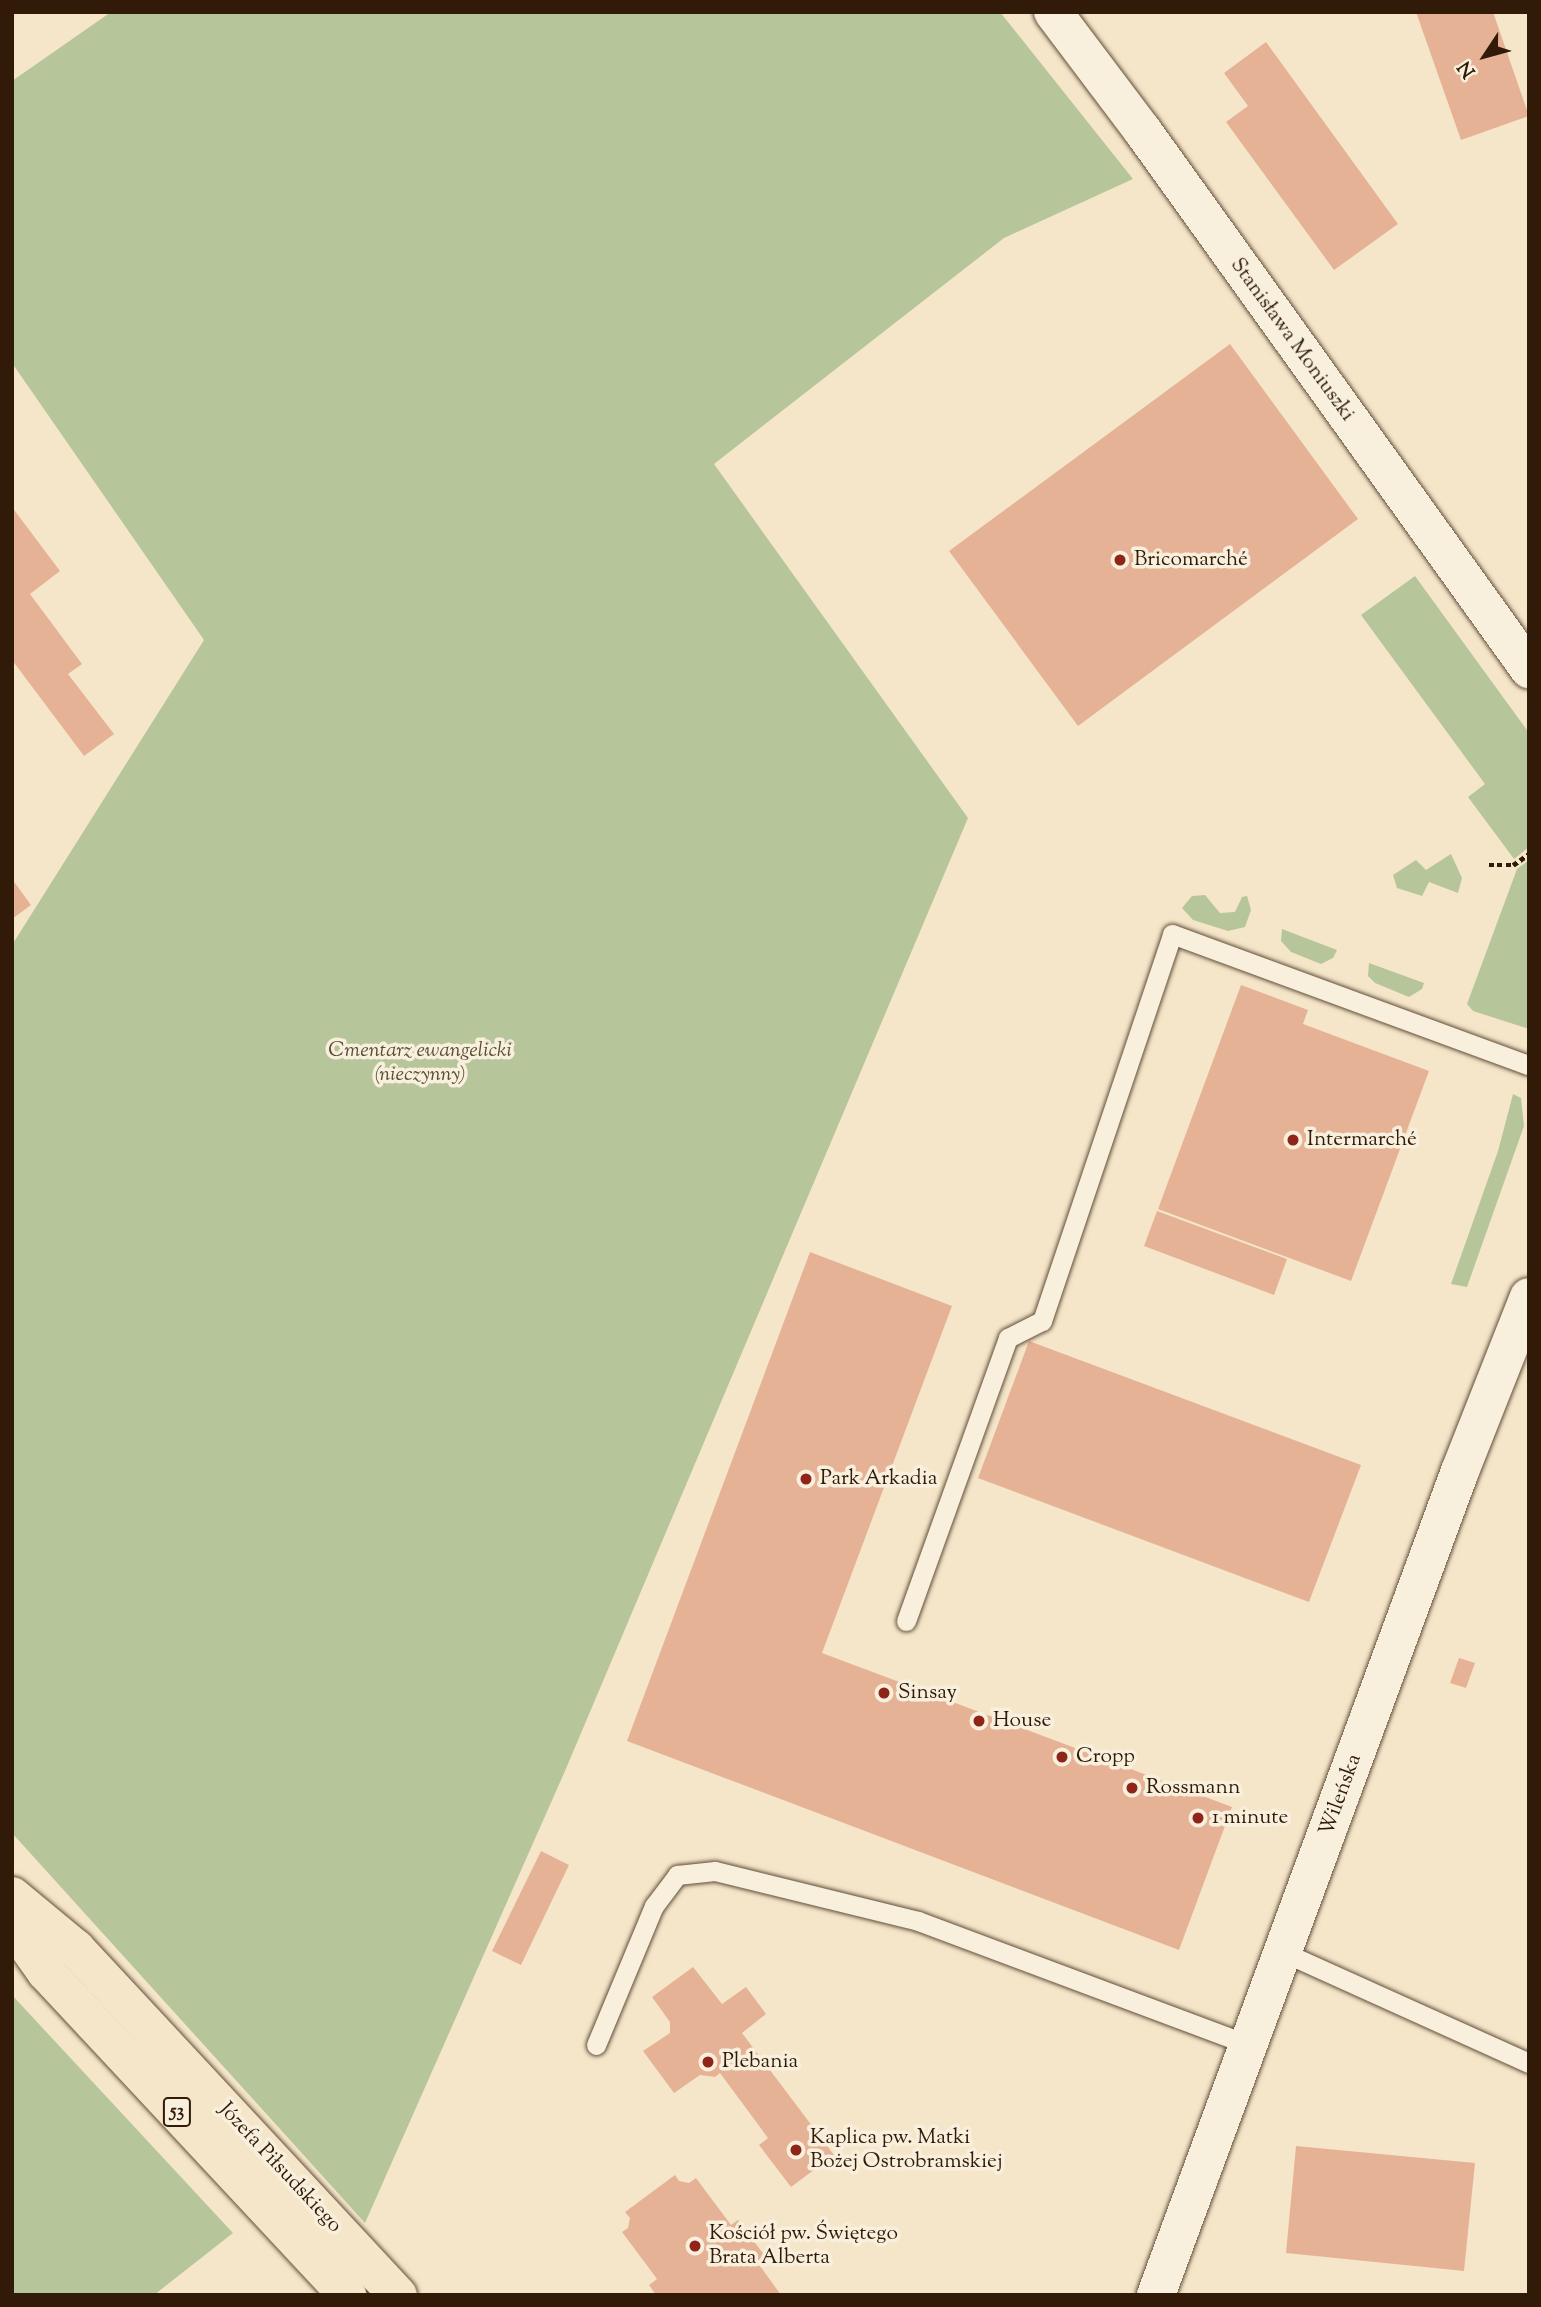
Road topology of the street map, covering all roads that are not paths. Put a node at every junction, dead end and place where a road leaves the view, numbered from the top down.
1 (1053, 12) edge
2 (1529, 669) edge
3 (1529, 1065) edge
4 (1529, 1297) edge
5 (906, 1621) dead end
6 (12, 1896) edge
7 (12, 1924) edge
8 (1283, 1952) junction
9 (596, 2045) dead end
10 (1250, 2045) junction
11 (1529, 2063) edge
12 (347, 2295) edge
13 (398, 2295) edge
14 (1156, 2295) edge

1 - 2 street, Stanisława Moniuszki
3 - 5 lane
4 - 8 street, Wileńska
6 - 13 main road, Józefa Piłsudskiego / 53
7 - 12 main road, Józefa Piłsudskiego / 53
8 - 10 street, Wileńska
8 - 11 lane
9 - 10 lane
10 - 14 street, Wileńska

